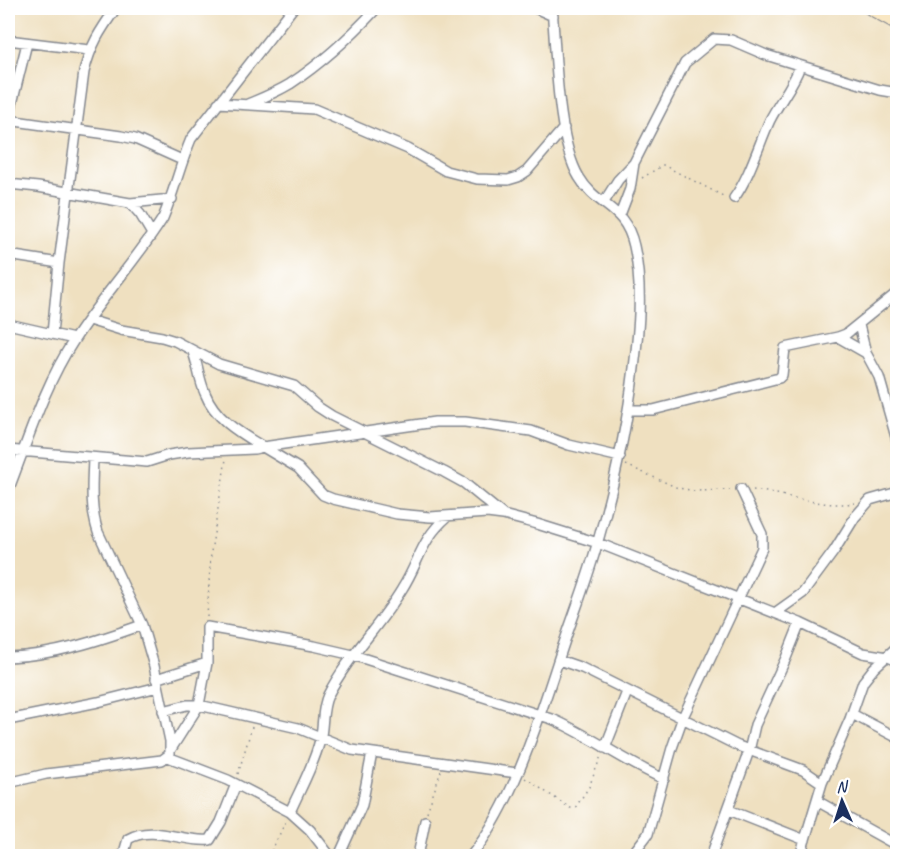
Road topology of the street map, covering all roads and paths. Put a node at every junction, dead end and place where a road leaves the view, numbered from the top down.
1 (116, 8) edge
2 (293, 8) edge
3 (377, 8) edge
4 (535, 8) edge
5 (871, 8) edge
6 (552, 12) edge
7 (895, 17) edge
8 (8, 40) edge
9 (27, 43) junction
10 (89, 50) junction
11 (800, 66) junction
12 (897, 93) edge
13 (218, 103) junction
14 (246, 105) junction
15 (8, 120) edge
16 (564, 128) junction
17 (76, 129) junction
18 (182, 160) junction
19 (634, 163) junction
20 (632, 183) junction
21 (8, 184) edge
22 (68, 193) junction
23 (734, 198) joint
24 (172, 199) junction
25 (604, 202) junction
26 (130, 203) junction
27 (620, 215) junction
28 (152, 234) junction
29 (8, 255) edge
30 (59, 263) junction
31 (897, 292) edge
32 (89, 320) junction
33 (8, 324) edge
34 (859, 325) junction
35 (52, 334) junction
36 (838, 338) junction
37 (74, 339) junction
38 (193, 352) junction
39 (866, 353) junction
40 (629, 411) junction
41 (363, 432) junction
42 (897, 444) edge
43 (263, 447) junction
44 (8, 450) edge
45 (228, 451) junction
46 (23, 452) junction
47 (93, 459) junction
48 (619, 459) junction
49 (741, 489) junction
50 (8, 491) edge
51 (897, 492) edge
52 (870, 500) junction
53 (503, 515) junction
54 (448, 516) junction
55 (598, 543) junction
56 (737, 598) junction
57 (775, 613) junction
58 (800, 623) junction
59 (142, 625) junction
60 (207, 627) junction
61 (897, 646) edge
62 (353, 656) junction
63 (8, 657) edge
64 (888, 657) junction
65 (559, 660) junction
66 (897, 661) edge
67 (207, 663) junction
68 (157, 683) junction
69 (627, 692) junction
70 (199, 705) junction
71 (163, 711) junction
72 (852, 714) junction
73 (541, 716) junction
74 (683, 717) junction
75 (254, 718) junction
76 (8, 720) edge
77 (321, 736) junction
78 (897, 738) edge
79 (605, 748) junction
80 (749, 751) junction
81 (169, 753) junction
82 (372, 753) junction
83 (445, 762) junction
84 (517, 773) junction
85 (664, 779) junction
86 (8, 783) edge
87 (822, 783) junction
88 (236, 784) junction
89 (817, 801) junction
90 (729, 810) junction
91 (290, 812) junction
92 (425, 821) joint
93 (805, 840) junction
94 (897, 846) edge
95 (123, 856) edge
96 (269, 856) edge
97 (330, 856) edge
98 (339, 856) edge
99 (418, 856) edge
100 (471, 856) edge
101 (631, 856) edge
102 (711, 856) edge
103 (800, 856) edge

1 - 10 street
2 - 13 street
3 - 14 street
4 - 6 street
5 - 7 street
6 - 16 street
8 - 9 street
9 - 10 street
9 - 15 street
10 - 17 street
11 - 12 street
11 - 19 street
11 - 23 street
13 - 14 street
13 - 18 street
14 - 16 street
15 - 17 street
16 - 25 street
17 - 18 street
17 - 22 street
18 - 24 street
19 - 20 street
19 - 25 street
20 - 23 path
20 - 27 street
21 - 22 street
22 - 26 street
22 - 30 street
24 - 26 street
24 - 28 street
25 - 27 street
26 - 28 street
27 - 40 street
28 - 32 street
29 - 30 street
30 - 35 street
31 - 34 street
32 - 37 street
32 - 38 street
33 - 35 street
34 - 36 street
34 - 39 street
35 - 37 street
36 - 39 street
36 - 40 street
37 - 46 street
38 - 41 street
38 - 43 street
39 - 42 street
40 - 48 street
41 - 43 street
41 - 48 street
41 - 53 street
43 - 45 street
43 - 54 street
44 - 46 street
45 - 47 street
45 - 60 path
46 - 47 street
46 - 50 street
47 - 59 street
48 - 49 path
48 - 55 street
49 - 52 path
49 - 56 street
51 - 52 street
52 - 57 street
53 - 54 street
53 - 55 street
54 - 62 street
55 - 56 street
55 - 65 street
56 - 57 street
56 - 74 street
57 - 58 street
58 - 64 street
58 - 80 street
59 - 63 street
59 - 68 street
60 - 62 street
60 - 67 street
61 - 64 street
62 - 73 street
62 - 77 street
64 - 66 street
64 - 72 street
65 - 69 street
65 - 73 street
67 - 68 street
67 - 70 street
68 - 71 street
68 - 76 street
69 - 74 street
69 - 79 street
70 - 71 street
70 - 75 street
70 - 81 street
71 - 81 street
72 - 78 street
72 - 87 street
73 - 79 street
73 - 84 street
74 - 80 street
74 - 85 street
75 - 77 street
75 - 88 path
77 - 82 street
77 - 91 street
79 - 84 path
79 - 85 street
80 - 87 street
80 - 90 street
81 - 86 street
81 - 88 street
82 - 83 street
82 - 98 street
83 - 84 street
83 - 92 path
84 - 100 street
85 - 101 street
87 - 89 street
88 - 91 street
88 - 95 street
89 - 93 street
89 - 94 street
90 - 93 street
90 - 102 street
91 - 96 path
91 - 97 street
92 - 99 street
93 - 103 street

